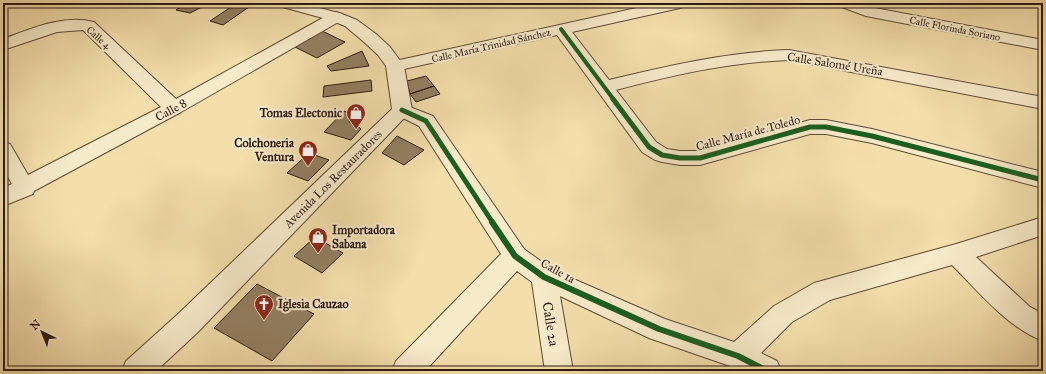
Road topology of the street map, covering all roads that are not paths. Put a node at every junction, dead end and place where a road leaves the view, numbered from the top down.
1 (284, 3) edge
2 (680, 3) edge
3 (844, 3) edge
4 (336, 17) junction
5 (561, 29) junction
6 (3, 45) edge
7 (1043, 45) edge
8 (395, 66) junction
9 (604, 86) junction
10 (1043, 103) edge
11 (174, 108) junction
12 (402, 110) junction
13 (3, 148) edge
14 (1043, 180) edge
15 (25, 188) junction
16 (3, 198) edge
17 (1043, 226) edge
18 (956, 254) junction
19 (515, 256) junction
20 (544, 277) junction
21 (1043, 329) edge
22 (738, 356) junction
23 (136, 371) edge
24 (406, 371) edge
25 (559, 371) edge
26 (767, 371) edge

1 - 4 street
2 - 5 street, Calle María Trinidad Sánchez
3 - 7 street, Calle Florinda Soriano
4 - 8 street
4 - 11 street, Calle 8
5 - 8 street, Calle María Trinidad Sánchez
5 - 9 street, Calle María de Toledo
6 - 11 street, Calle 4
8 - 12 street
9 - 10 street, Calle Salomé Ureña
9 - 14 street, Calle María de Toledo
11 - 15 street, Calle 8
12 - 19 street, Calle 1a
12 - 23 street, Avenida Los Restauradores
13 - 15 street
15 - 16 street, Calle 8
17 - 18 street
18 - 21 street
18 - 22 street
19 - 20 street, Calle 1a
19 - 24 street
20 - 22 street, Calle 1a
20 - 25 street, Calle 2a
22 - 26 street, Calle 1a

